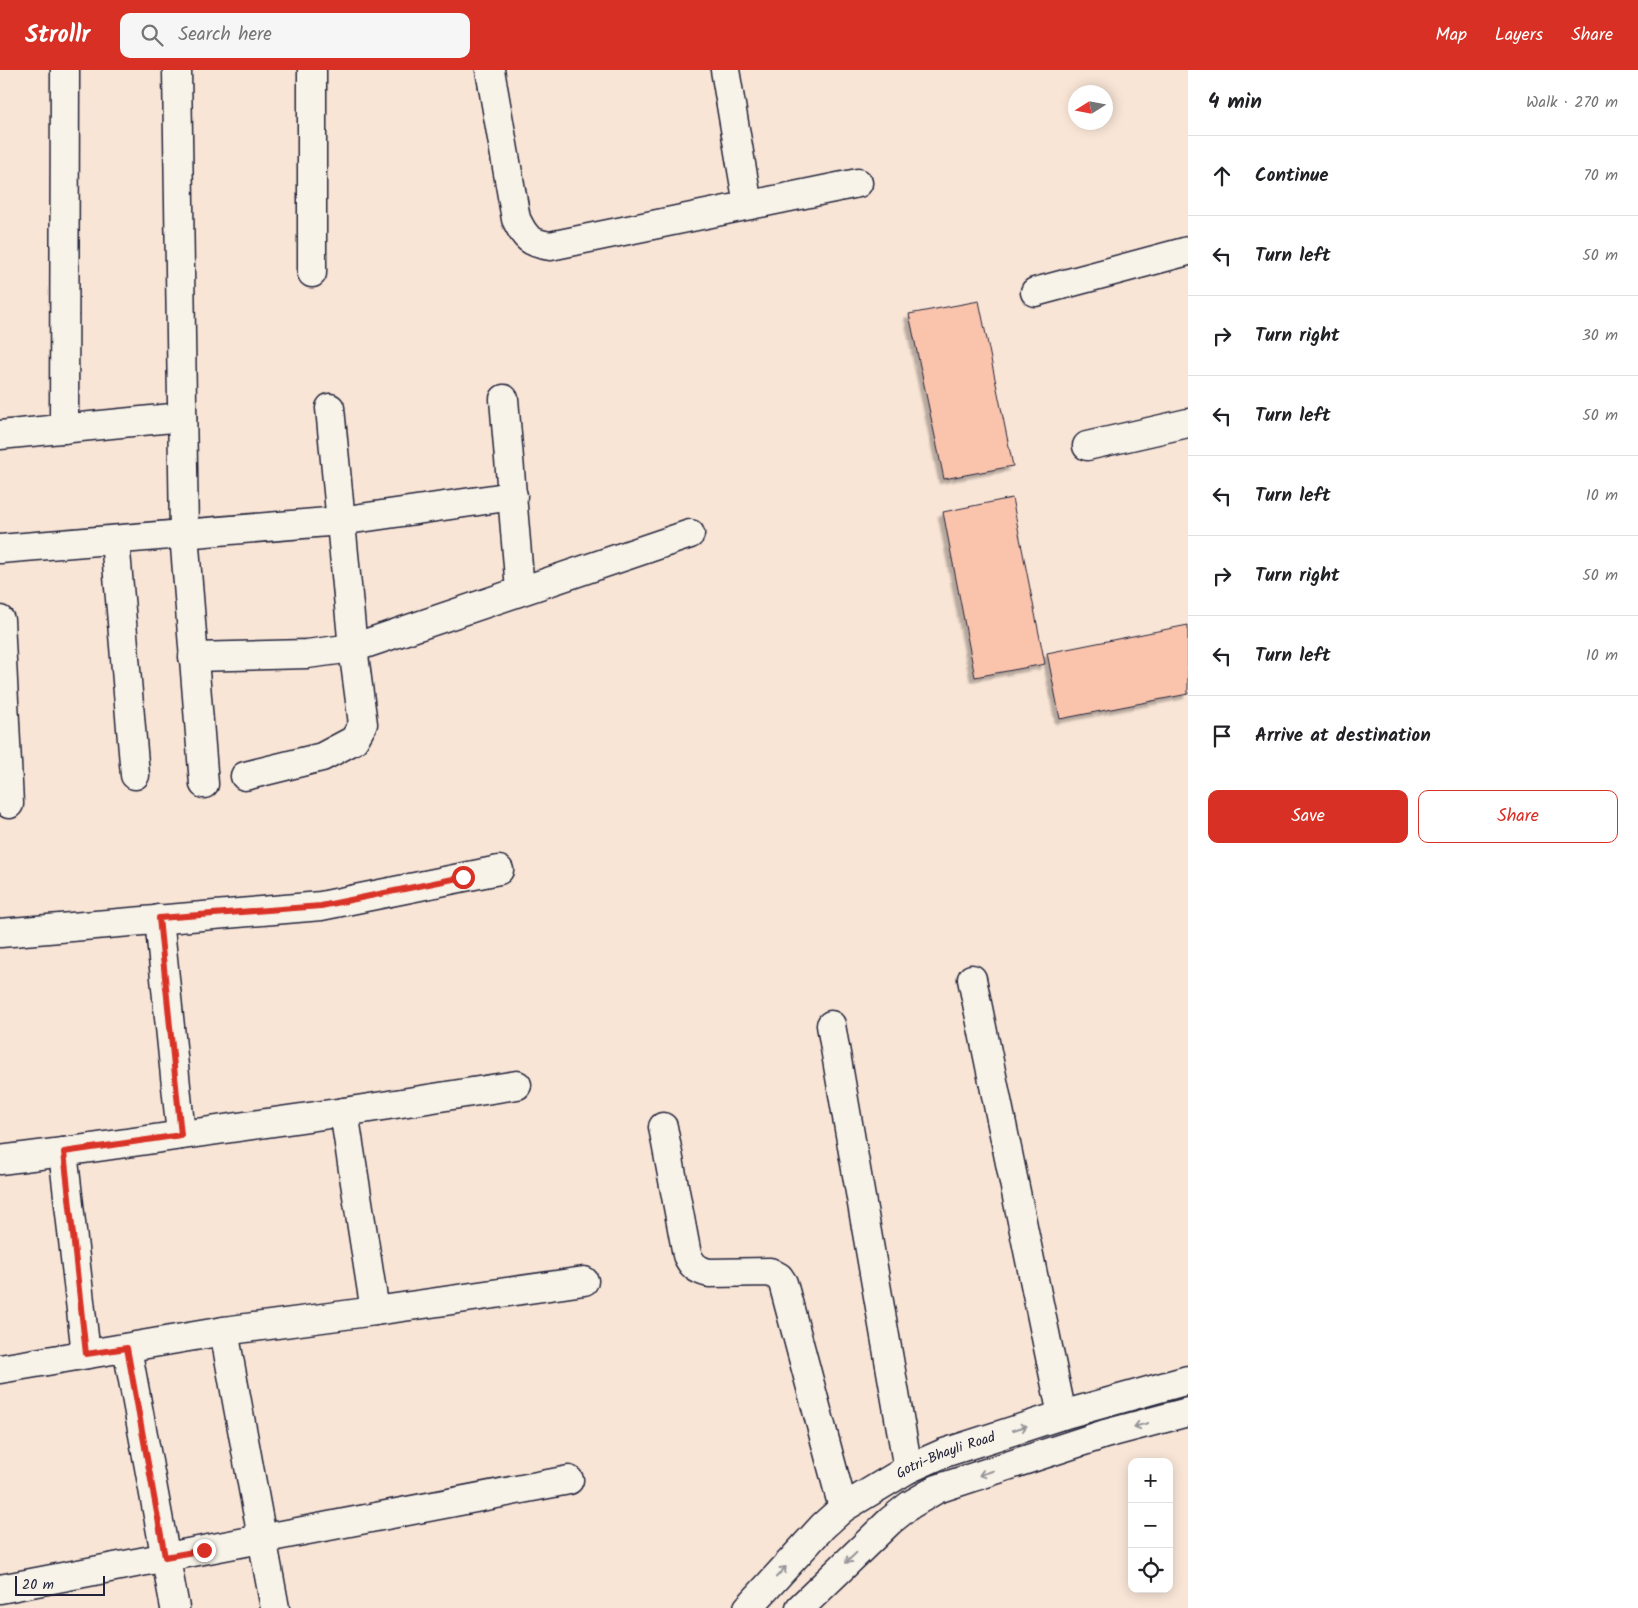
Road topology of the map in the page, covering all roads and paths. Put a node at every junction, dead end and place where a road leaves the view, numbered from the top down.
1 (64, 70) edge
2 (177, 70) edge
3 (312, 70) edge
4 (490, 70) edge
5 (724, 70) edge
6 (858, 183) dead end
7 (748, 205) junction
8 (1188, 252) edge
9 (312, 273) dead end
10 (1035, 292) dead end
11 (504, 399) dead end
12 (330, 408) dead end
13 (182, 417) junction
14 (1188, 423) edge
15 (64, 428) junction
16 (0, 434) edge
17 (1087, 446) dead end
18 (512, 496) junction
19 (340, 521) junction
20 (184, 534) junction
21 (690, 534) dead end
22 (115, 540) junction
23 (0, 549) edge
24 (520, 590) junction
25 (0, 620) edge
26 (352, 648) junction
27 (193, 657) junction
28 (135, 774) dead end
29 (245, 776) dead end
30 (204, 784) dead end
31 (10, 804) dead end
32 (499, 870) dead end
33 (159, 918) junction
34 (0, 934) edge
35 (972, 979) dead end
36 (831, 1025) dead end
37 (517, 1085) dead end
38 (344, 1112) junction
39 (663, 1127) dead end
40 (181, 1135) junction
41 (64, 1152) junction
42 (0, 1160) edge
43 (584, 1281) dead end
44 (375, 1311) junction
45 (224, 1332) junction
46 (127, 1348) junction
47 (86, 1354) junction
48 (0, 1369) edge
49 (1188, 1380) edge
50 (1188, 1412) edge
51 (1062, 1414) junction
52 (908, 1469) junction
53 (570, 1480) dead end
54 (843, 1508) junction
55 (262, 1538) junction
56 (165, 1557) junction
57 (0, 1588) edge
58 (175, 1608) edge
59 (275, 1608) edge
60 (748, 1608) edge
61 (800, 1608) edge

1 - 15 street
2 - 13 street
3 - 9 street
4 - 7 street
5 - 7 street
6 - 7 street
8 - 10 street
11 - 18 street
12 - 19 street
13 - 15 street
13 - 20 street
14 - 17 street
15 - 16 street
18 - 19 street
18 - 24 street
19 - 20 street
19 - 26 street
20 - 22 street
20 - 27 street
21 - 24 street
22 - 23 street
22 - 28 street
24 - 26 street
25 - 31 street
26 - 27 street
26 - 29 street
27 - 30 street
32 - 33 street
33 - 34 street
33 - 40 street
35 - 51 street
36 - 52 street
37 - 38 street
38 - 40 street
38 - 44 street
39 - 54 street
40 - 41 street
41 - 42 street
41 - 47 street
43 - 44 street
44 - 45 street
45 - 46 street
45 - 55 street
46 - 47 street
46 - 56 street
47 - 48 street
49 - 51 street, Gotri-Bhayli Road
50 -> 61 street, Gotri-Bhayli Road
52 -> 51 street, Gotri-Bhayli Road
52 - 54 street, Gotri-Bhayli Road
53 - 55 street
60 -> 54 street, Gotri-Bhayli Road
55 - 56 street
55 - 59 street
56 - 57 street
56 - 58 street

